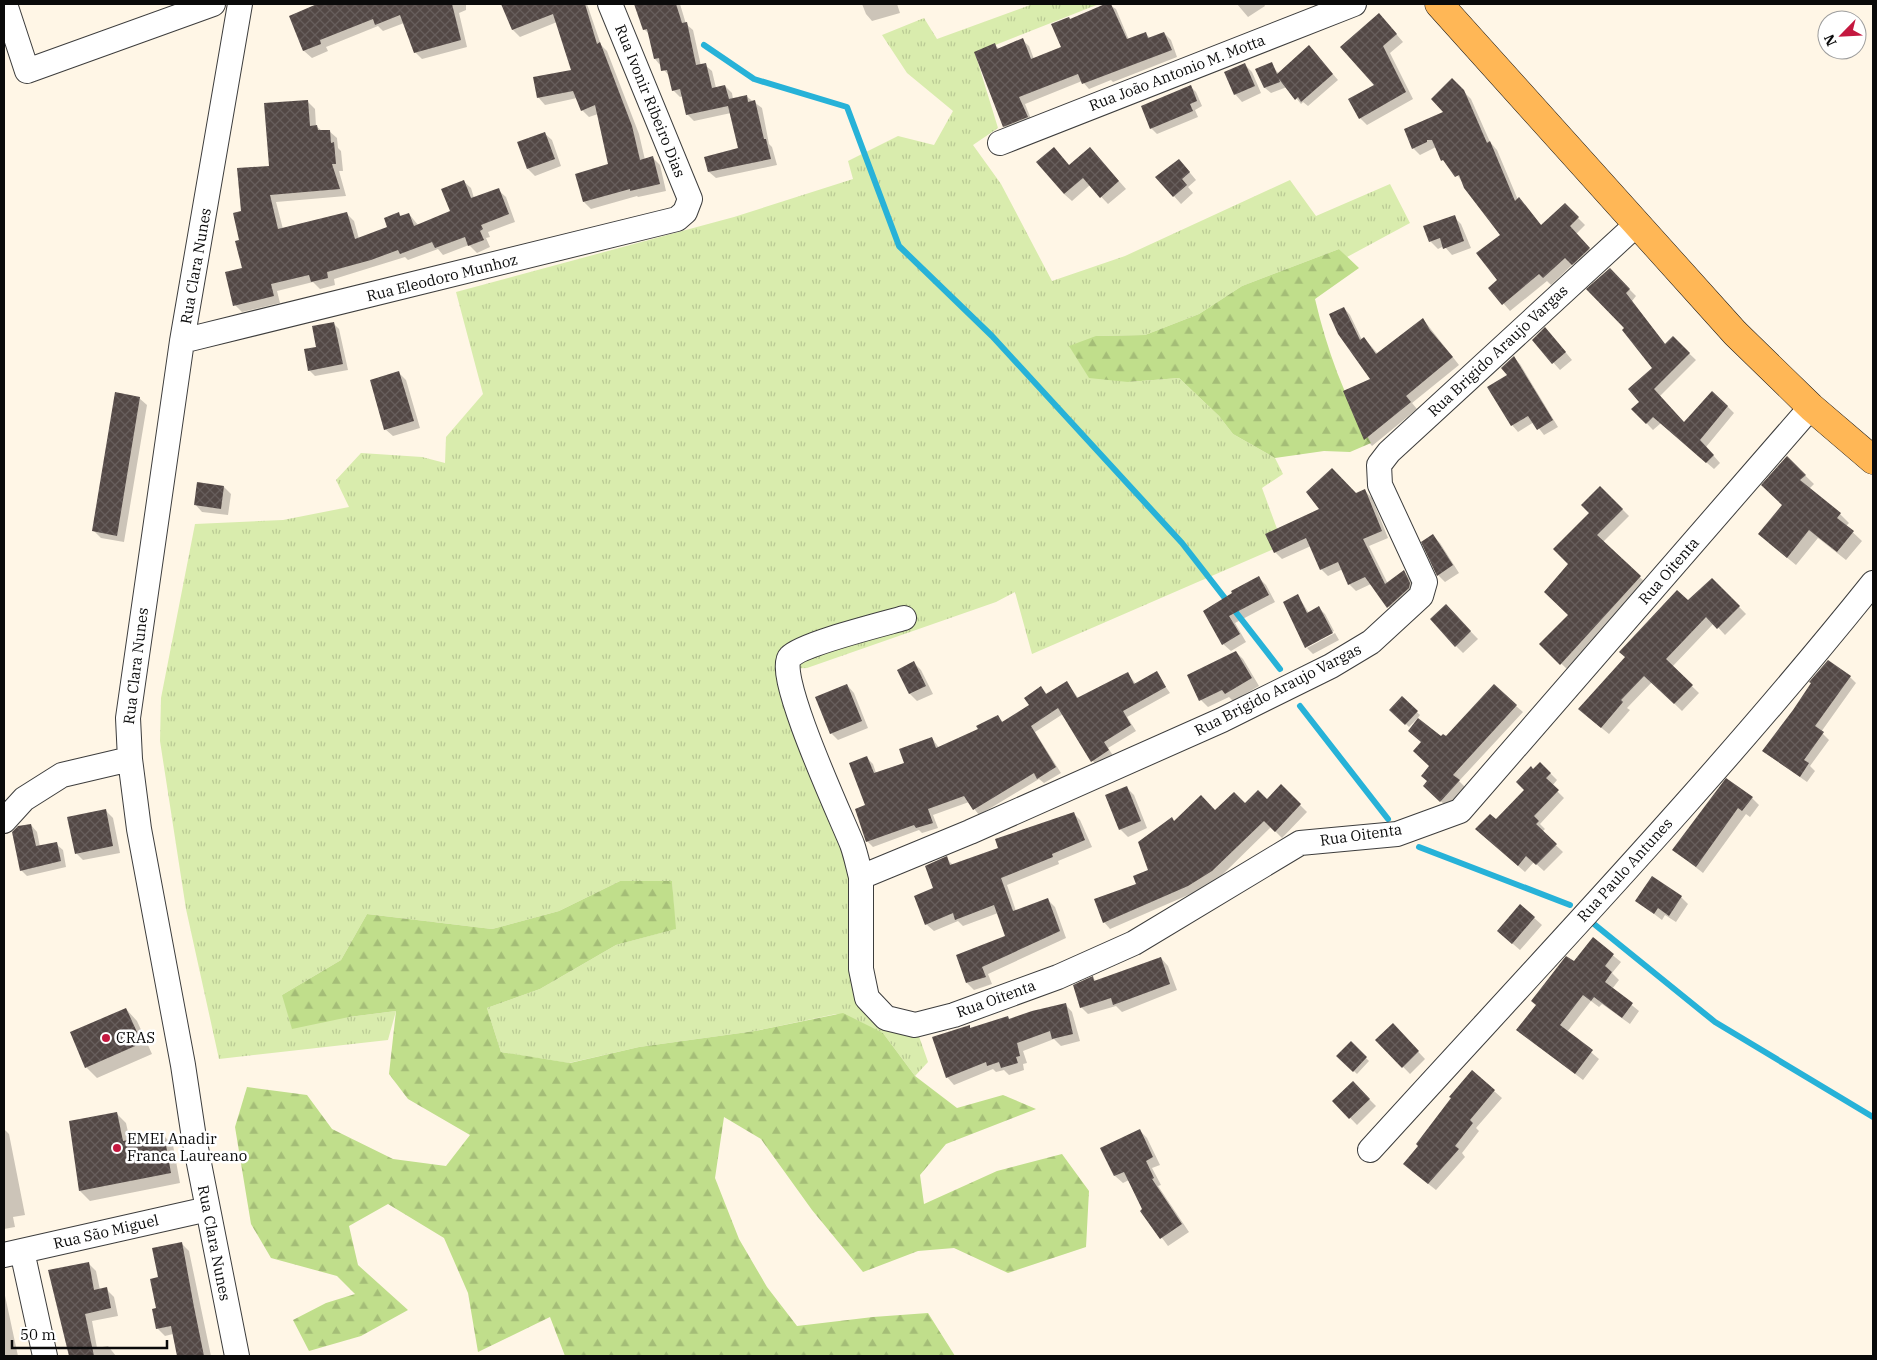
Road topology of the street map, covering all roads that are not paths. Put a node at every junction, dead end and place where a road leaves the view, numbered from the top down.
1 (4, 4) edge
2 (213, 4) edge
3 (240, 4) edge
4 (610, 4) edge
5 (1354, 4) edge
6 (1439, 4) edge
7 (1000, 143) dead end
8 (690, 199) joint
9 (1637, 224) junction
10 (182, 341) junction
11 (1811, 407) junction
12 (1873, 460) edge
13 (1873, 583) edge
14 (904, 618) dead end
15 (130, 759) junction
16 (4, 821) edge
17 (862, 877) junction
18 (1370, 1150) dead end
19 (208, 1208) junction
20 (13, 1253) edge
21 (45, 1356) edge
22 (236, 1356) edge

1 - 2 street
3 - 10 street, Rua Clara Nunes
4 - 8 street, Rua Ivonir Ribeiro Dias
5 - 7 street, Rua João Antonio M. Motta
6 - 9 main road
8 - 10 street, Rua Eleodoro Munhoz
9 - 11 main road
9 - 17 street, Rua Brigido Araujo Vargas
10 - 15 street, Rua Clara Nunes
11 - 12 main road
11 - 17 street, Rua Oitenta
13 - 18 street, Rua Paulo Antunes
14 - 17 street
15 - 16 street
15 - 19 street, Rua Clara Nunes
19 - 20 street, Rua São Miguel
19 - 22 street, Rua Clara Nunes
20 - 21 street

